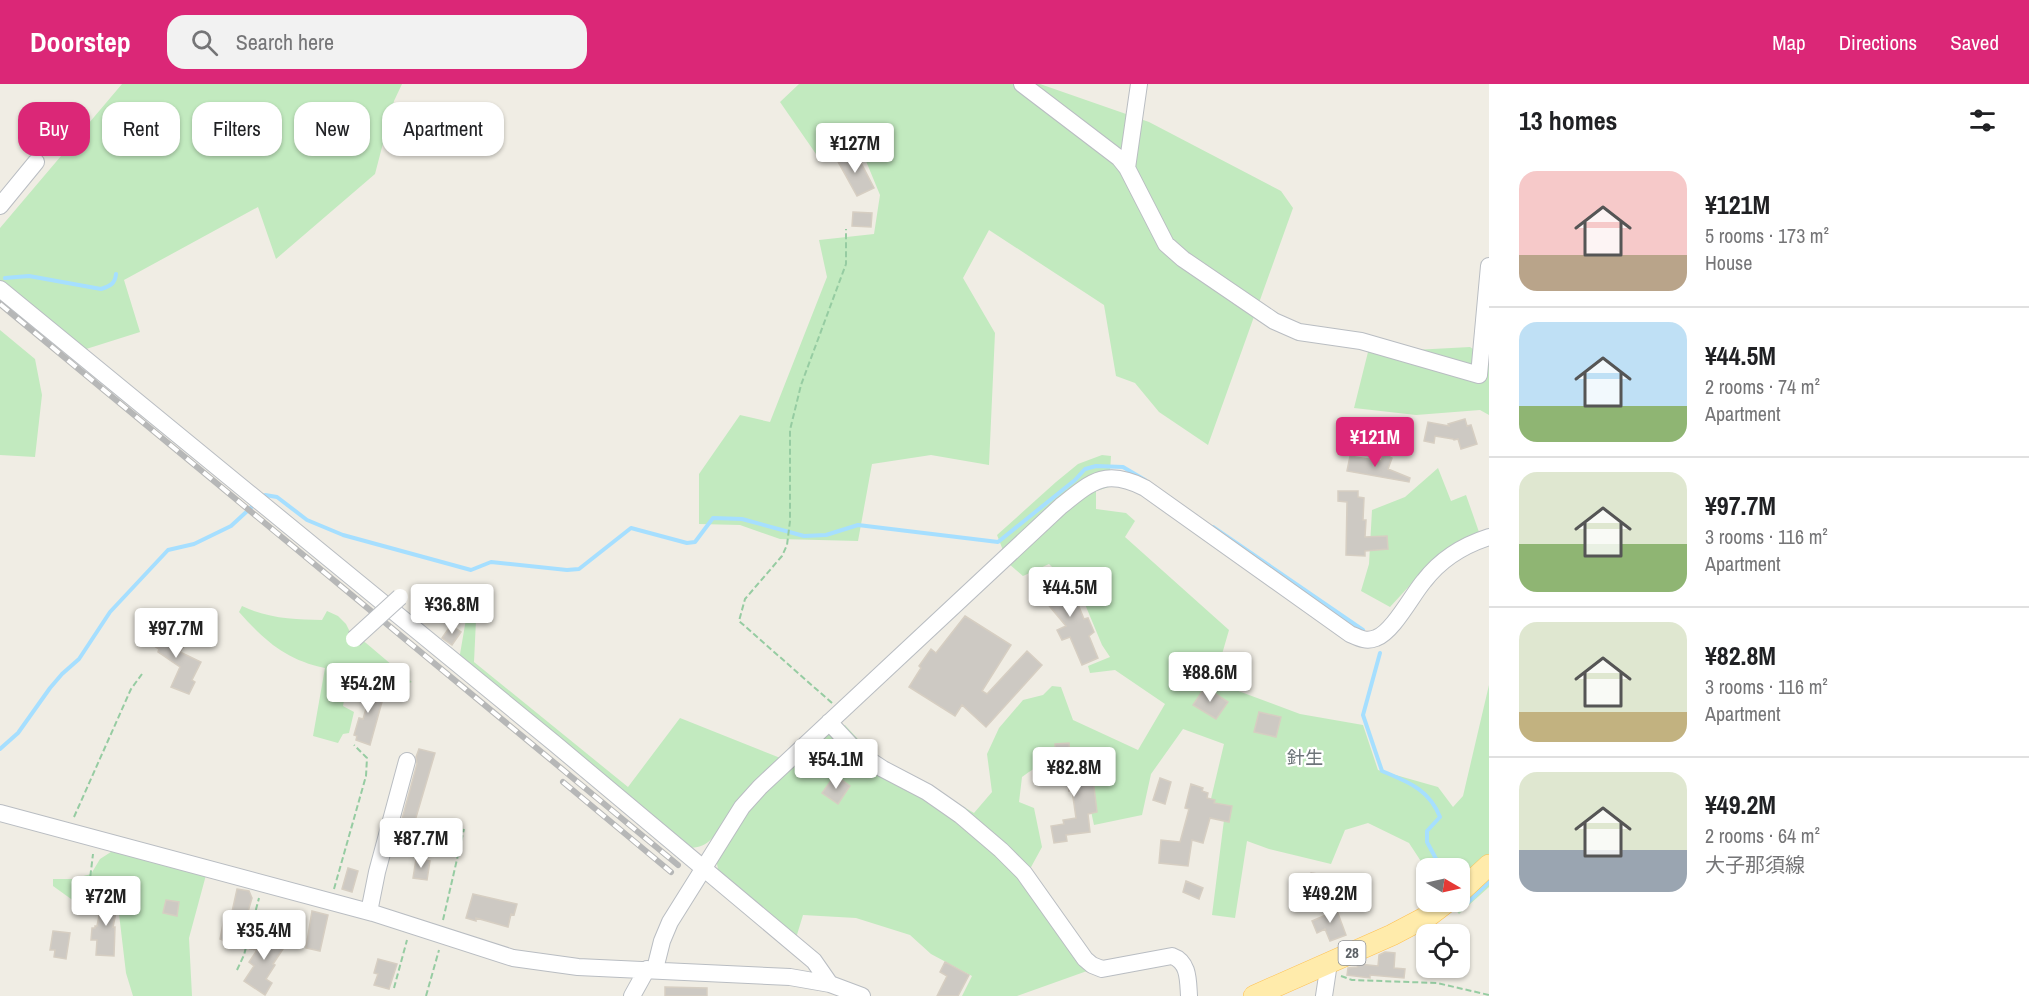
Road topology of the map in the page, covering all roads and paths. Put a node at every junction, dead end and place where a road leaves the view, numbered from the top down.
1 (1022, 84) edge
2 (1138, 84) edge
3 (36, 162) dead end
4 (1127, 168) junction
5 (0, 206) edge
6 (846, 229) dead end
7 (1489, 266) edge
8 (0, 289) edge
9 (1484, 377) edge
10 (1489, 537) edge
11 (400, 597) dead end
12 (354, 639) dead end
13 (142, 674) dead end
14 (835, 716) junction
15 (354, 745) dead end
16 (407, 762) dead end
17 (0, 813) edge
18 (464, 829) dead end
19 (68, 832) junction
20 (95, 839) junction
21 (1489, 865) edge
22 (703, 868) junction
23 (262, 883) junction
24 (1470, 883) edge
25 (331, 902) junction
26 (86, 912) dead end
27 (369, 912) junction
28 (1434, 912) edge
29 (411, 926) junction
30 (442, 935) junction
31 (1329, 963) junction
32 (651, 969) junction
33 (237, 970) dead end
34 (830, 984) junction
35 (394, 988) dead end
36 (1489, 995) edge
37 (426, 996) edge
38 (632, 996) edge
39 (862, 996) edge
40 (1189, 996) edge
41 (1254, 996) edge
42 (1324, 996) edge

1 - 4 street
2 - 4 street
3 - 5 street
4 - 9 street
6 - 14 path
7 - 9 street
8 - 22 street
10 - 14 street
11 - 12 street, bridge
13 - 19 path
14 - 22 street
14 - 40 street
15 - 25 path
16 - 27 street
17 - 19 street
18 - 30 path
19 - 20 street
20 - 23 street
20 - 26 path
21 - 24 main road
22 - 32 street
22 - 34 street
23 - 25 street
23 - 33 path
25 - 27 street
27 - 29 street
28 - 31 main road, 28
29 - 30 street
29 - 35 path
30 - 32 street
30 - 37 path
31 - 36 path
31 - 41 main road, 28
31 - 42 street
32 - 34 street
32 - 38 street
34 - 39 street

